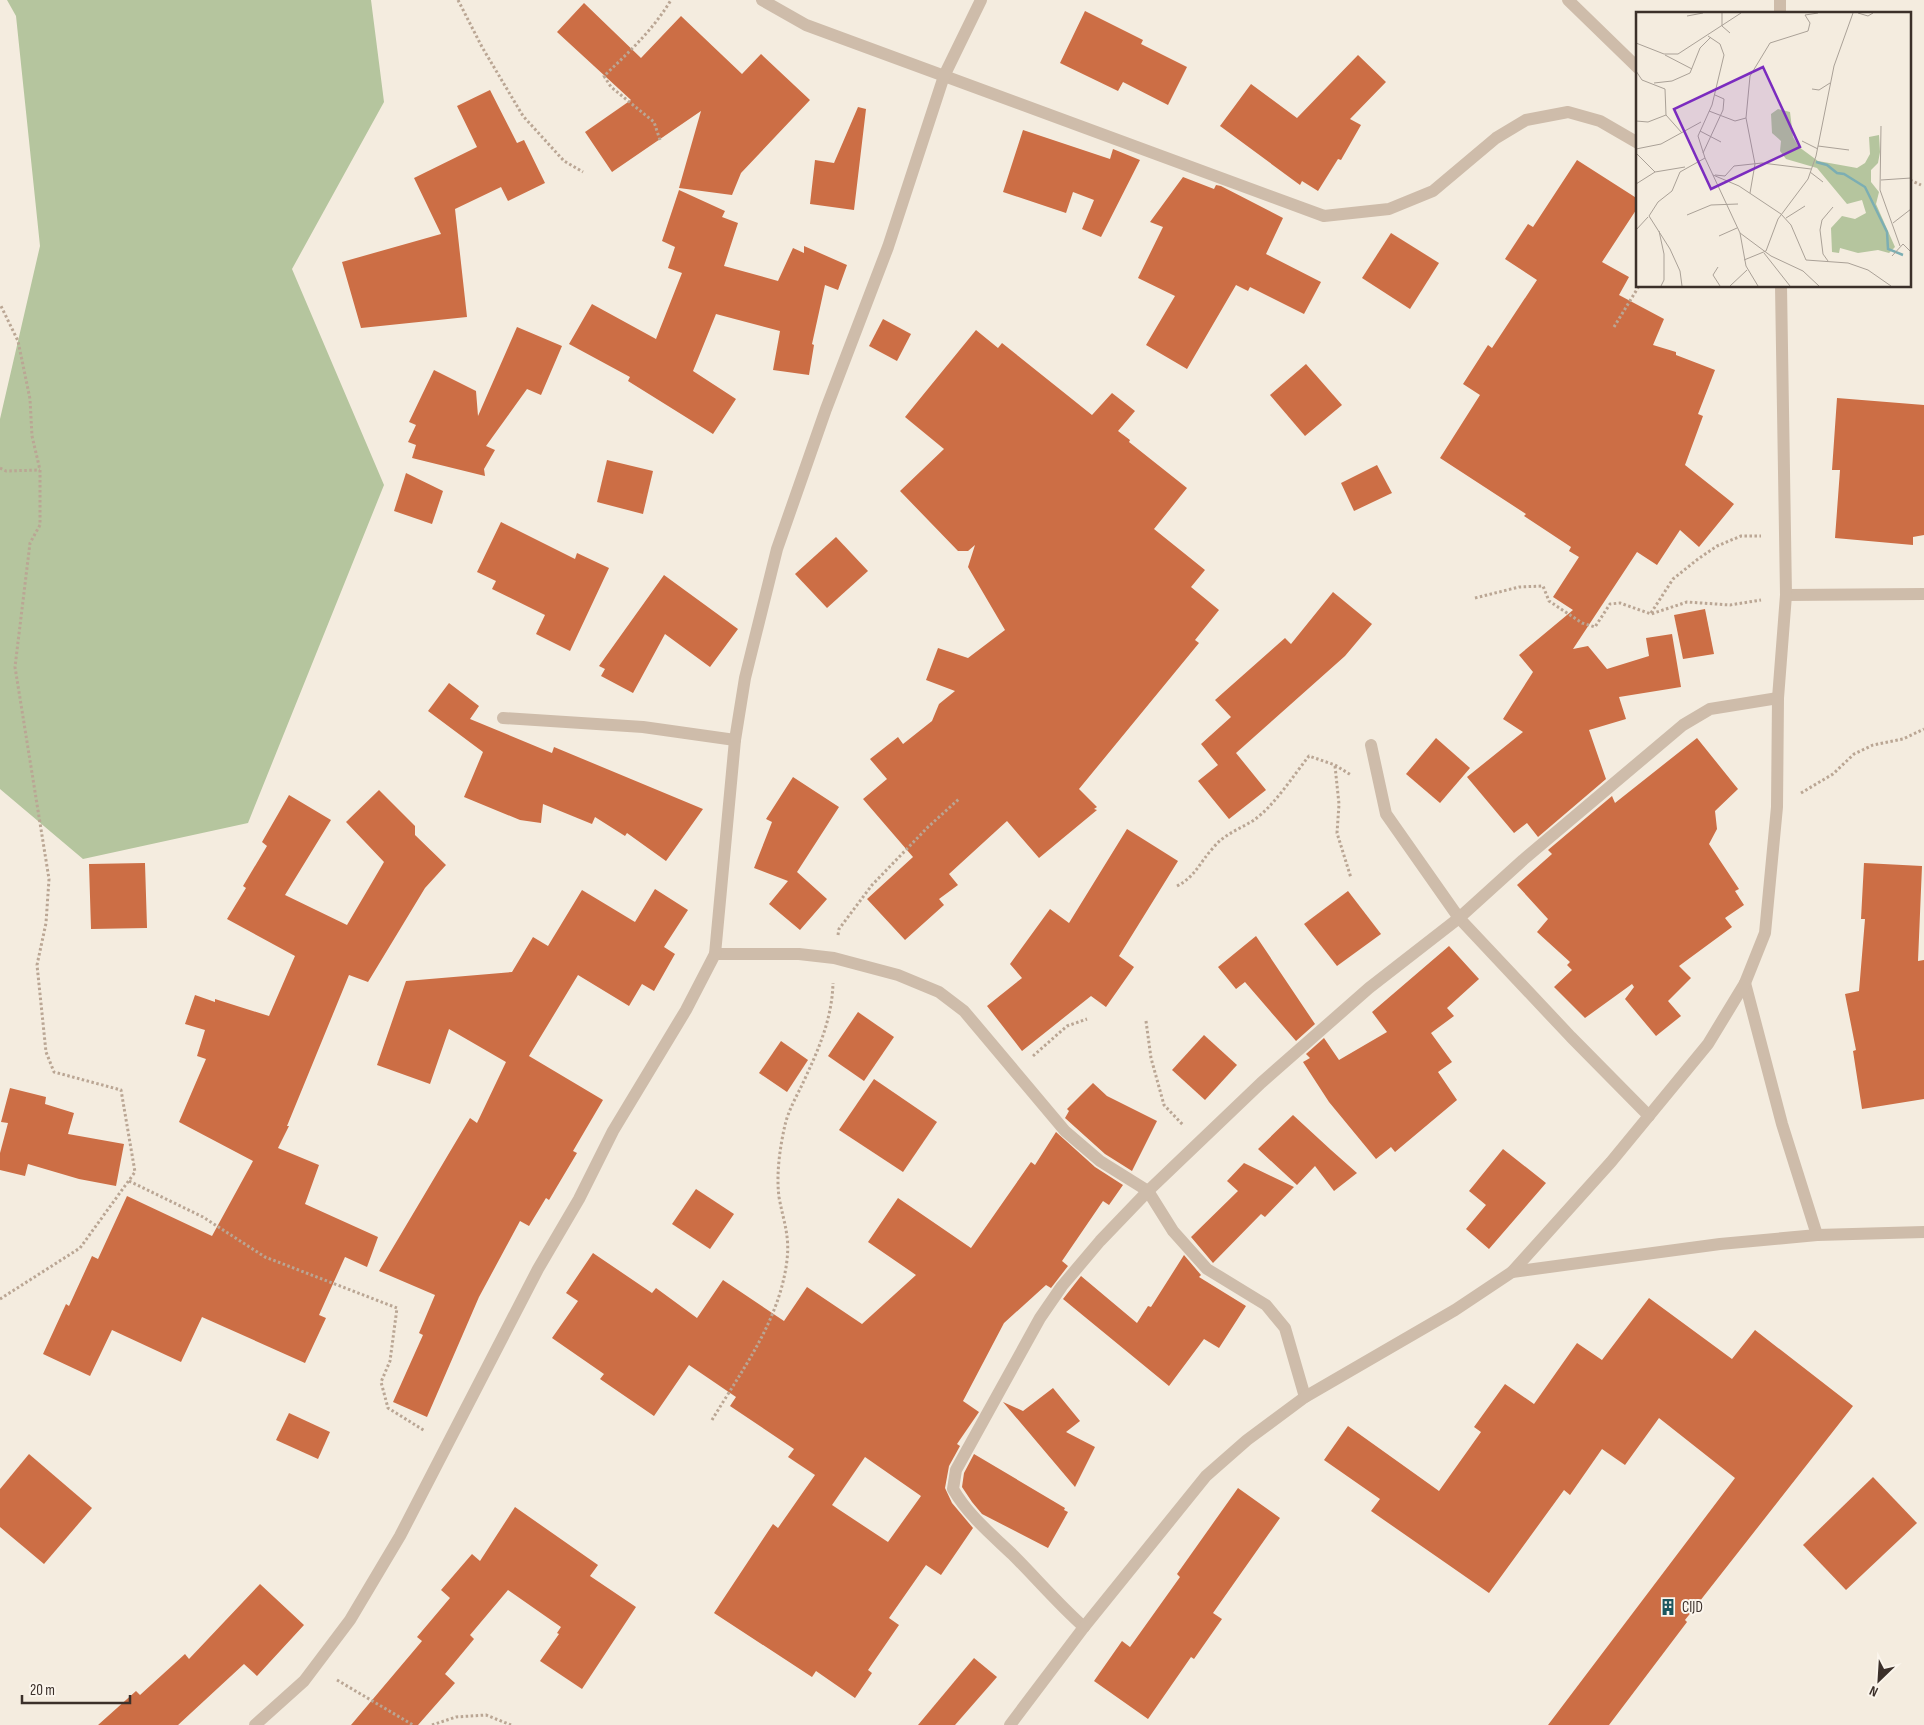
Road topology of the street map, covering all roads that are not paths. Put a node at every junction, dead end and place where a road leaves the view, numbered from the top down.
1 (762, 0) edge
2 (980, 0) edge
3 (1568, 0) edge
4 (1636, 66) edge
5 (944, 76) junction
6 (1636, 142) edge
7 (1781, 288) edge
8 (1924, 594) edge
9 (1786, 595) junction
10 (1778, 698) junction
11 (503, 718) dead end
12 (735, 740) junction
13 (1371, 745) dead end
14 (1459, 918) junction
15 (715, 954) junction
16 (1745, 983) junction
17 (1649, 1116) junction
18 (1148, 1191) junction
19 (1924, 1232) edge
20 (1817, 1235) junction
21 (1512, 1272) junction
22 (1305, 1396) junction
23 (1084, 1627) junction
24 (255, 1725) edge
25 (1010, 1725) edge

1 - 5 street
2 - 5 street
3 - 4 street
5 - 6 street
5 - 12 street
7 - 9 street
8 - 9 street
9 - 10 street
10 - 14 street
10 - 16 street
11 - 12 street
12 - 15 street
13 - 14 street
14 - 17 street
14 - 18 street
15 - 18 street
15 - 24 street
16 - 17 street
16 - 20 street
17 - 21 street
18 - 22 street
18 - 23 street
19 - 20 street
20 - 21 street
21 - 22 street
22 - 23 street
23 - 25 street

